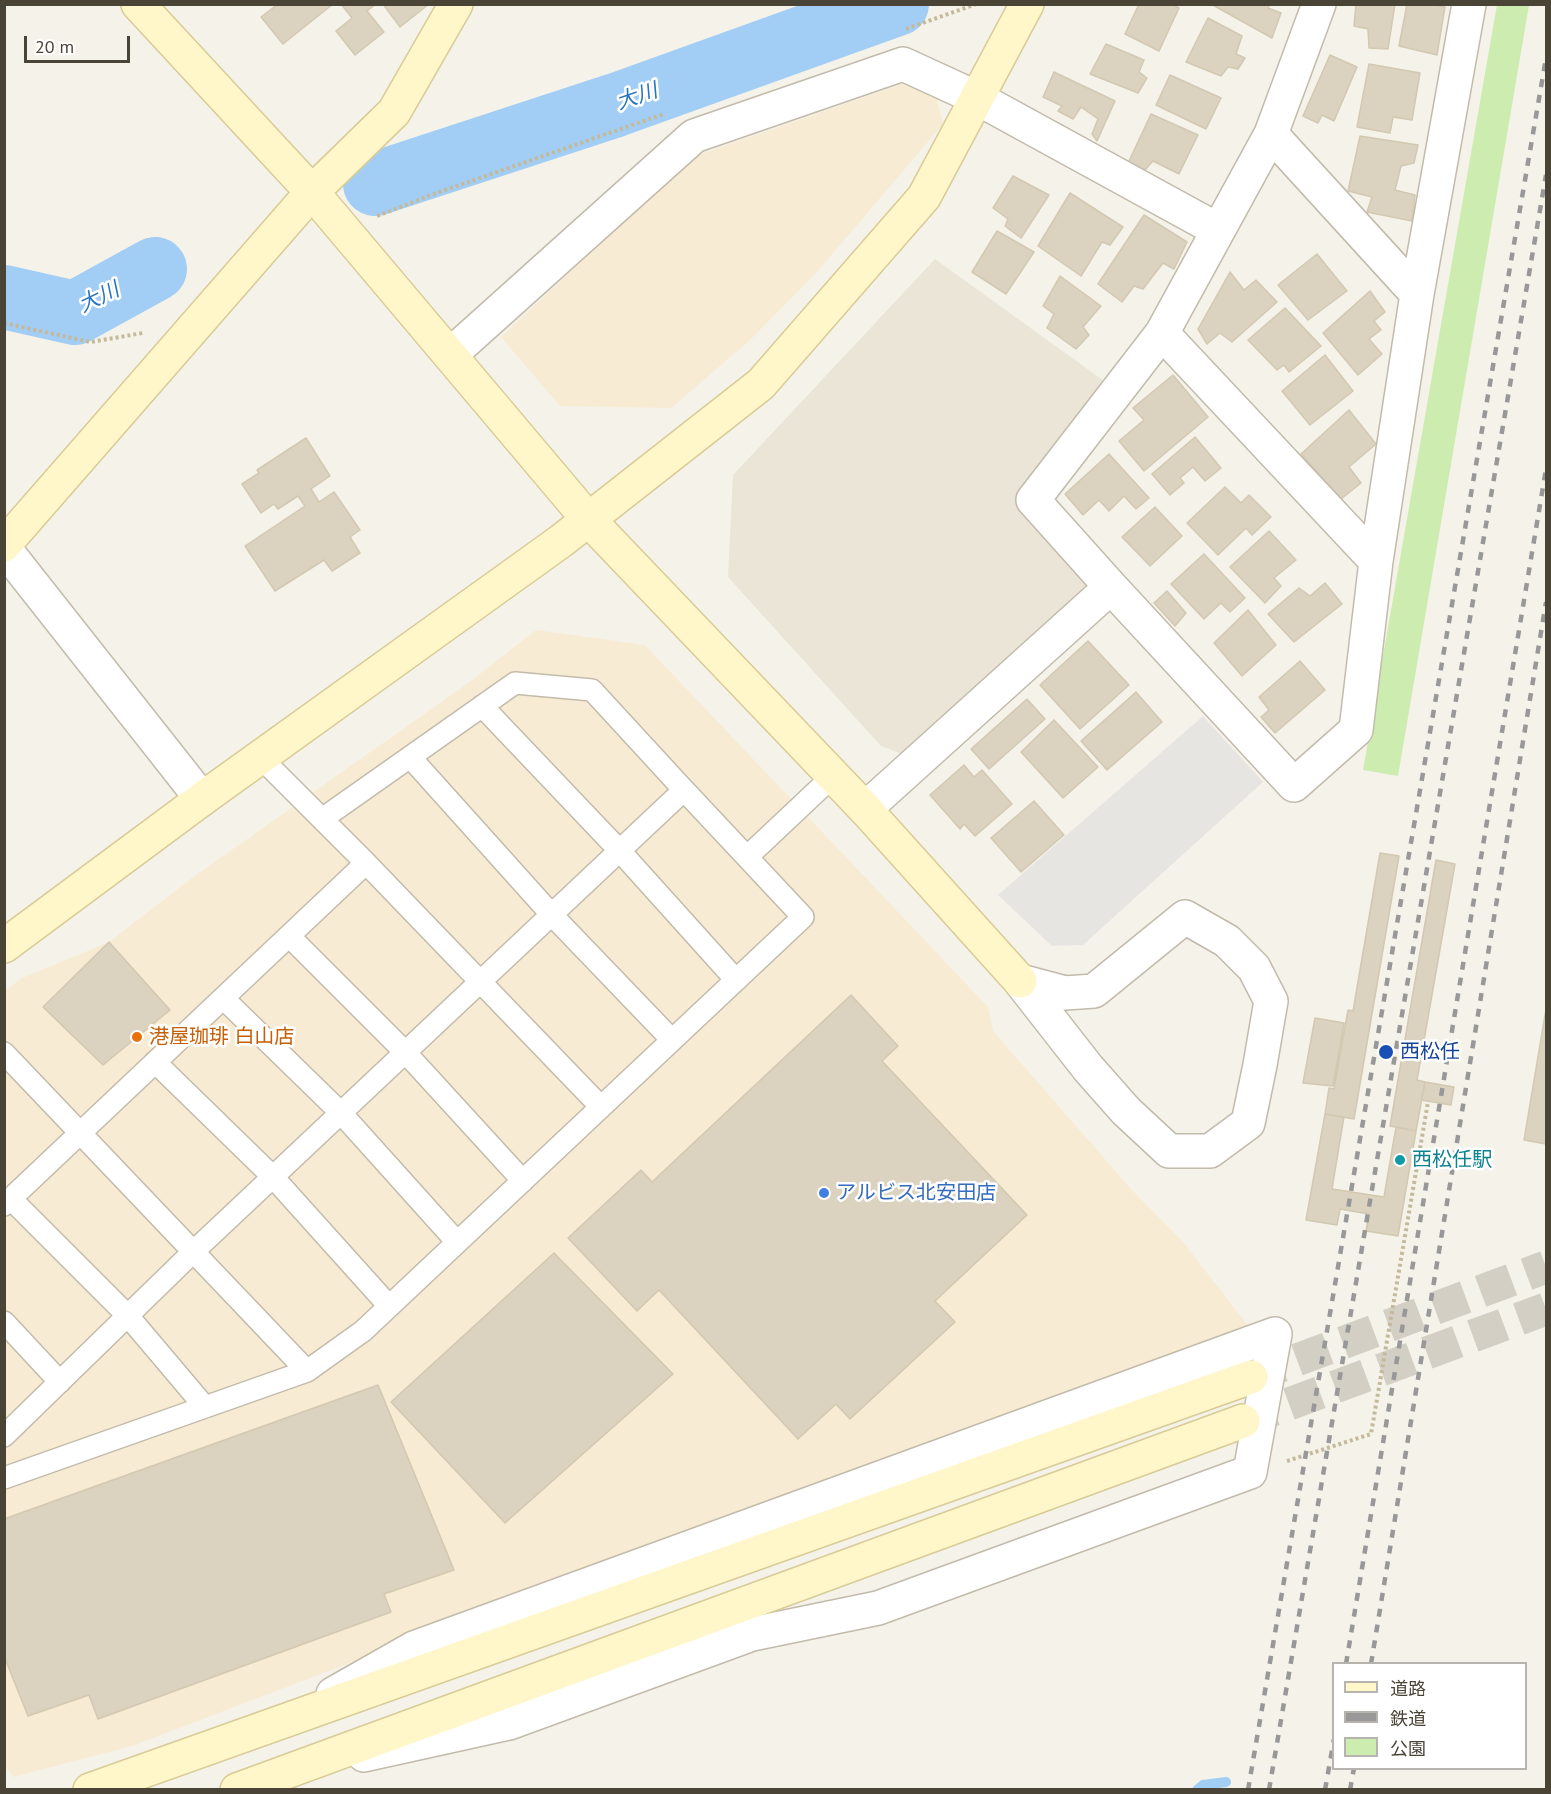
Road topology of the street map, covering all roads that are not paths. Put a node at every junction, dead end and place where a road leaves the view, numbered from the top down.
1 (138, 4) edge
2 (456, 4) edge
3 (1027, 4) edge
4 (1319, 4) edge
5 (1469, 4) edge
6 (977, 98) junction
7 (1271, 134) junction
8 (312, 192) junction
9 (1218, 230) junction
10 (1417, 294) junction
11 (1161, 333) junction
12 (450, 355) junction
13 (588, 519) junction
14 (4, 546) edge
15 (1376, 561) junction
16 (1111, 587) junction
17 (482, 706) junction
18 (260, 757) junction
19 (410, 757) junction
20 (833, 776) junction
21 (684, 790) junction
22 (202, 798) junction
23 (865, 809) junction
24 (322, 819) junction
25 (619, 850) junction
26 (747, 857) junction
27 (366, 863) junction
28 (551, 914) junction
29 (289, 936) junction
30 (4, 946) edge
31 (736, 980) junction
32 (481, 981) junction
33 (1020, 981) junction
34 (223, 998) junction
35 (672, 1040) junction
36 (405, 1052) junction
37 (4, 1053) edge
38 (155, 1062) junction
39 (601, 1107) junction
40 (341, 1113) junction
41 (80, 1133) junction
42 (273, 1177) junction
43 (523, 1181) junction
44 (8, 1202) edge
45 (457, 1242) junction
46 (193, 1252) junction
47 (389, 1306) junction
48 (128, 1316) junction
49 (4, 1322) edge
50 (307, 1371) junction
51 (1251, 1377) tunnel mouth
52 (60, 1382) junction
53 (205, 1407) junction
54 (1243, 1421) tunnel mouth
55 (4, 1437) edge
56 (4, 1478) edge
57 (294, 1716) junction
58 (289, 1772) junction
59 (90, 1790) edge
60 (237, 1790) edge

1 - 8 street
2 - 8 street
3 - 6 street
4 - 7 street
5 - 10 street
6 - 9 street
6 - 12 street
6 - 13 street
7 - 9 street
7 - 10 street
8 - 12 street
8 - 14 street
9 - 11 street
10 - 15 street
11 - 15 street
11 - 16 street
12 - 13 street
13 - 18 street
13 - 20 street
14 - 22 street
15 - 16 street
16 - 23 street
17 - 19 lane
17 - 21 lane
17 - 25 lane
18 - 22 street
18 - 24 lane
19 - 24 lane
19 - 28 lane
20 - 23 street
20 - 26 lane
21 - 25 lane
21 - 26 lane
22 - 30 street
23 - 33 street
24 - 27 lane
25 - 28 lane
25 - 31 lane
26 - 31 lane
27 - 29 lane
27 - 32 lane
28 - 32 lane
28 - 35 lane
29 - 34 lane
29 - 36 lane
31 - 35 lane
32 - 36 lane
32 - 39 lane
33 - 33 street
34 - 38 lane
34 - 40 lane
35 - 39 lane
36 - 40 lane
36 - 43 lane
37 - 41 lane
38 - 41 lane
38 - 42 lane
39 - 43 lane
40 - 42 lane
40 - 45 lane
41 - 44 lane
41 - 46 lane
42 - 46 lane
42 - 47 lane
43 - 45 lane
44 - 48 lane
45 - 47 lane
46 - 48 lane
46 - 50 lane
47 - 50 lane
48 - 52 lane
48 - 53 lane
49 - 52 lane
50 - 53 lane
51 - 57 street
52 - 55 lane
53 - 56 lane
54 - 58 street
57 - 58 street
57 - 59 street
58 - 60 street

